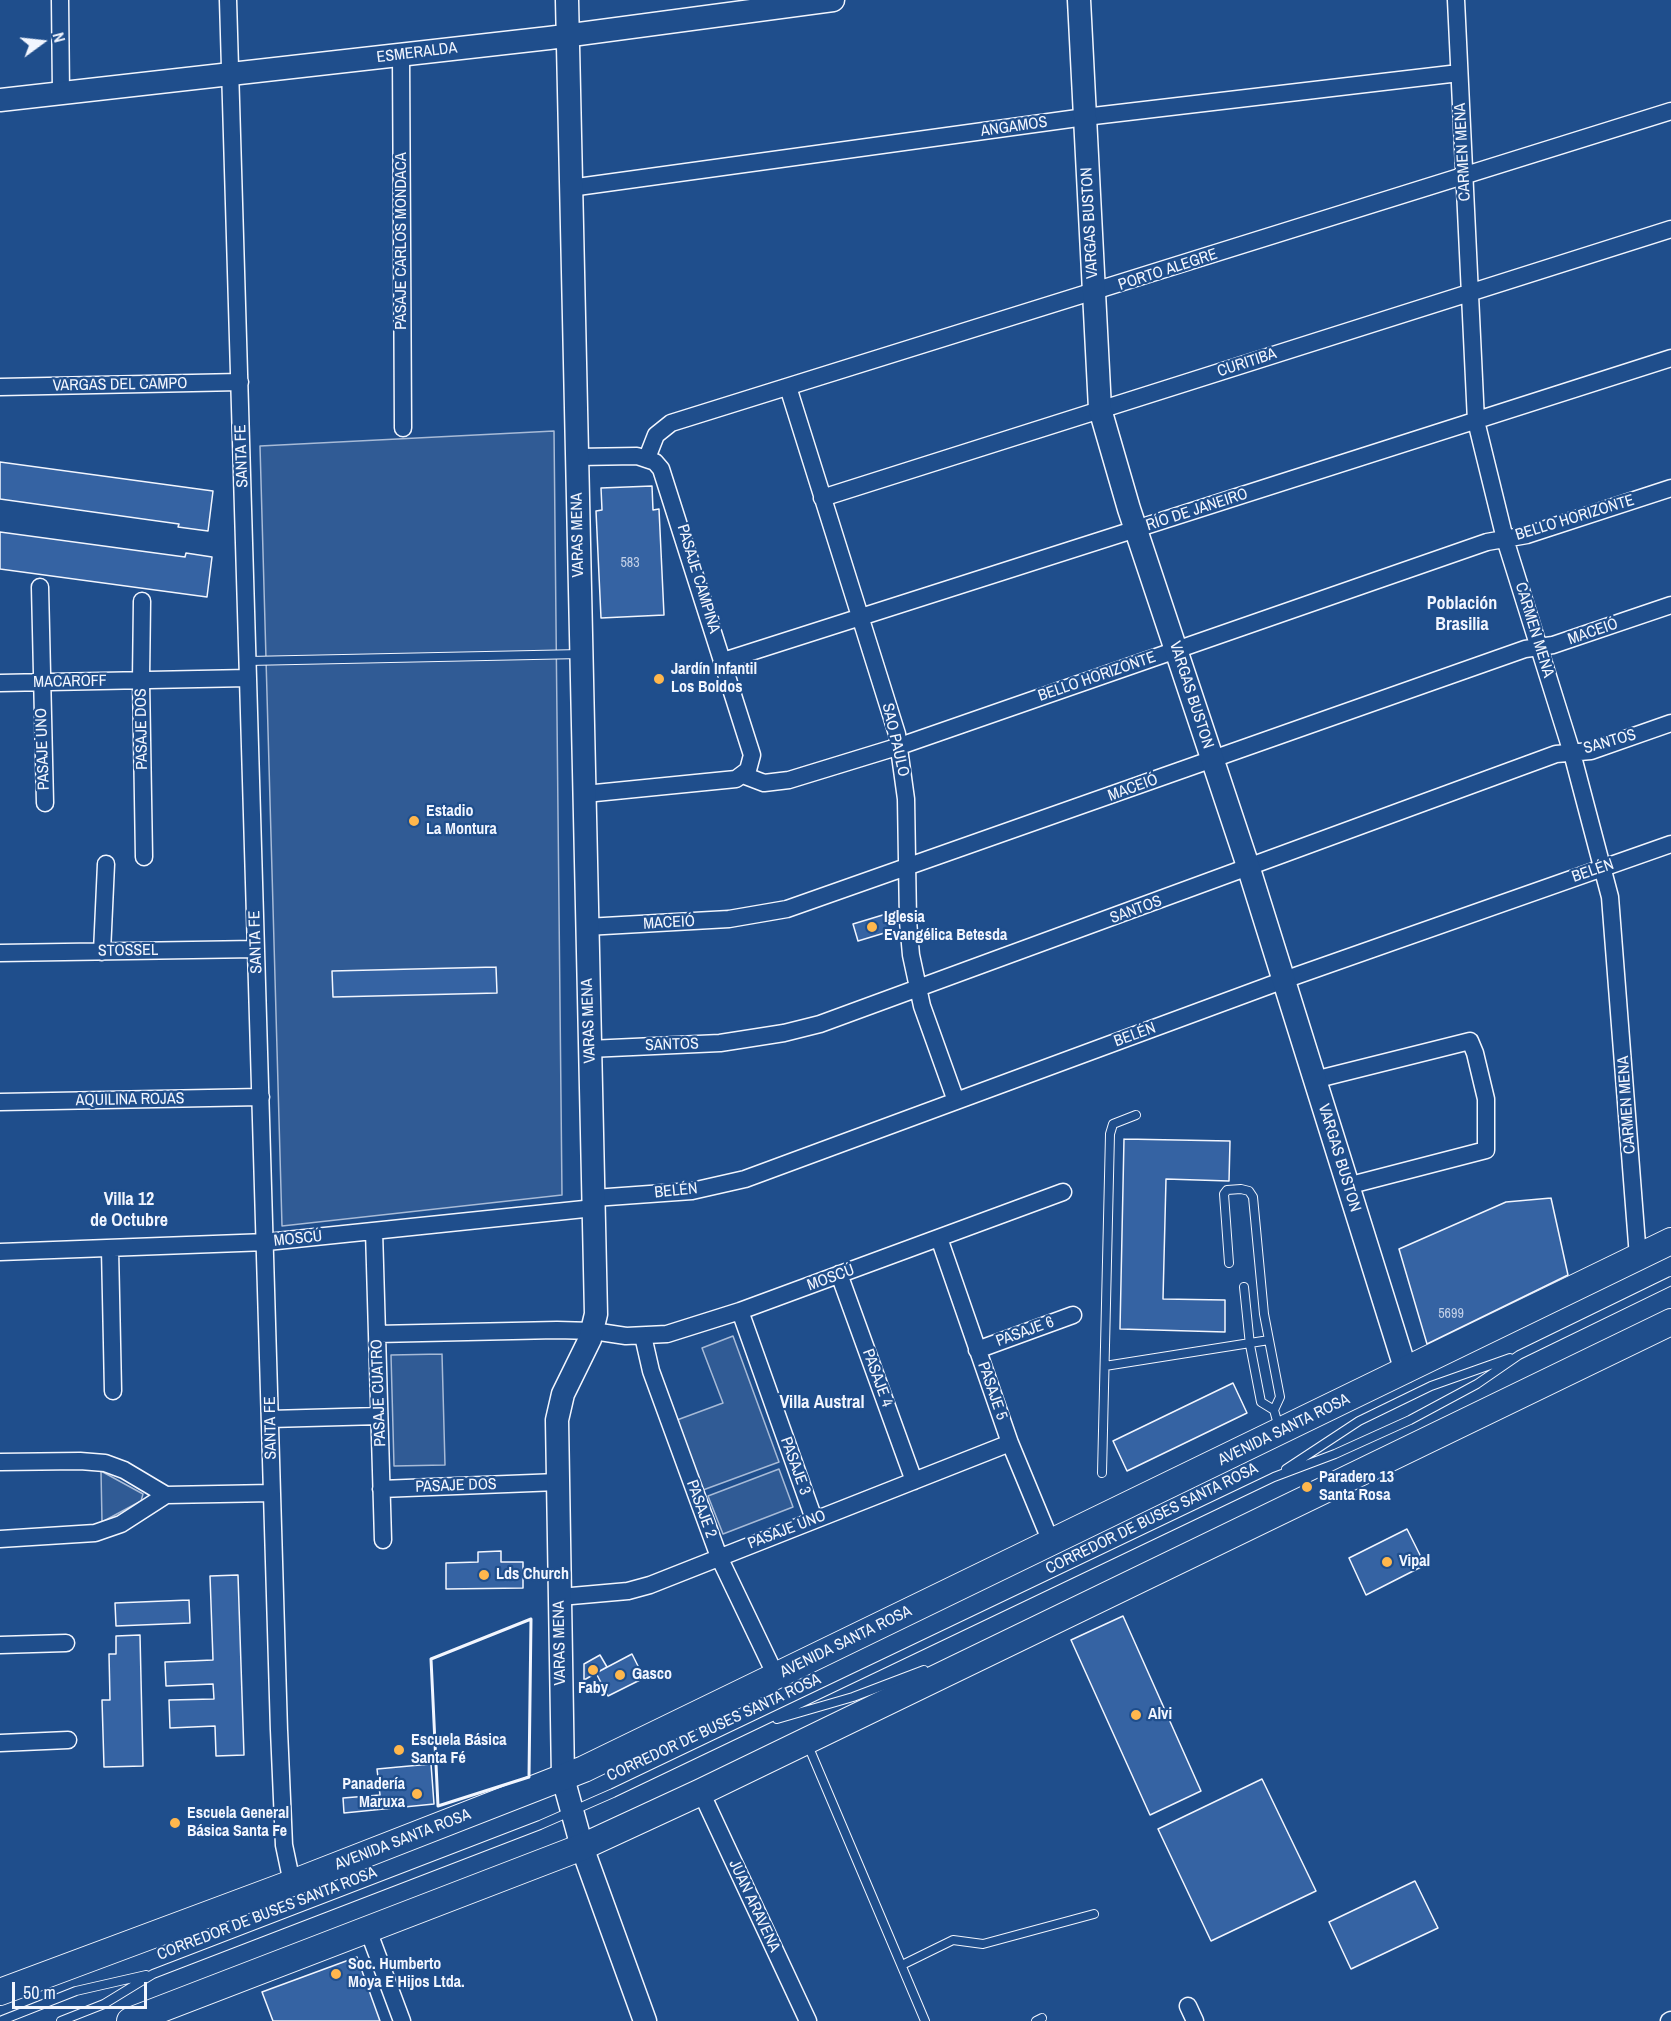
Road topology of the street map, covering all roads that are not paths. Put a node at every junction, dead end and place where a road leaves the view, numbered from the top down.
1 (60, 0) edge
2 (228, 0) edge
3 (567, 0) edge
4 (833, 0) edge
5 (1079, 0) edge
6 (1456, 0) edge
7 (567, 36) junction
8 (401, 55) junction
9 (1460, 73) junction
10 (230, 74) junction
11 (61, 93) junction
12 (0, 100) edge
13 (1671, 111) edge
14 (1085, 117) junction
15 (1464, 176) junction
16 (570, 188) junction
17 (1671, 229) edge
18 (1094, 293) junction
19 (1469, 293) junction
20 (1671, 358) edge
21 (240, 382) junction
22 (0, 387) edge
23 (788, 387) junction
24 (1100, 409) junction
25 (1476, 420) junction
26 (403, 428) dead end
27 (577, 458) junction
28 (647, 458) junction
29 (1671, 488) edge
30 (822, 498) junction
31 (1136, 530) junction
32 (1505, 539) junction
33 (40, 586) dead end
34 (142, 601) dead end
35 (1671, 605) edge
36 (861, 618) junction
37 (1538, 647) junction
38 (1176, 649) junction
39 (581, 654) junction
40 (723, 662) junction
41 (248, 670) junction
42 (141, 680) junction
43 (41, 682) junction
44 (0, 683) edge
45 (1671, 723) edge
46 (900, 746) junction
47 (1572, 753) junction
48 (1213, 760) junction
49 (743, 775) junction
50 (585, 794) junction
51 (45, 803) dead end
52 (1671, 844) edge
53 (144, 857) dead end
54 (106, 864) dead end
55 (1604, 867) junction
56 (906, 869) junction
57 (1249, 869) junction
58 (586, 927) junction
59 (256, 950) junction
60 (102, 952) junction
61 (0, 953) edge
62 (1284, 980) junction
63 (917, 990) junction
64 (590, 1048) junction
65 (1314, 1080) junction
66 (261, 1097) junction
67 (956, 1101) junction
68 (0, 1102) edge
69 (1136, 1115) dead end
70 (1347, 1186) junction
71 (1063, 1192) dead end
72 (594, 1203) junction
73 (939, 1238) junction
74 (375, 1239) junction
75 (1671, 1241) edge
76 (267, 1242) junction
77 (110, 1249) junction
78 (0, 1252) edge
79 (1638, 1257) junction
80 (1229, 1263) dead end
81 (840, 1274) junction
82 (1671, 1281) edge
83 (1244, 1287) dead end
84 (740, 1311) junction
85 (1073, 1315) dead end
86 (1671, 1322) edge
87 (593, 1331) junction
88 (377, 1334) junction
89 (643, 1336) junction
90 (1269, 1340) junction
91 (1250, 1345) junction
92 (977, 1350) junction
93 (1519, 1355) junction
94 (1105, 1366) junction
95 (1406, 1371) junction
96 (113, 1391) dead end
97 (379, 1416) junction
98 (270, 1419) junction
99 (1277, 1421) junction
100 (1010, 1443) junction
101 (0, 1462) edge
102 (1102, 1473) dead end
103 (1274, 1477) junction
104 (914, 1481) junction
105 (558, 1482) junction
106 (381, 1489) junction
107 (272, 1493) junction
108 (166, 1495) junction
109 (814, 1520) junction
110 (0, 1539) edge
111 (383, 1540) dead end
112 (1051, 1542) junction
113 (719, 1557) junction
114 (560, 1597) junction
115 (66, 1643) dead end
116 (1006, 1643) junction
117 (0, 1646) edge
118 (958, 1657) dead end
119 (930, 1668) dead end
120 (776, 1676) junction
121 (754, 1726) junction
122 (68, 1740) dead end
123 (806, 1741) junction
124 (0, 1743) edge
125 (563, 1778) junction
126 (701, 1792) junction
127 (572, 1812) junction
128 (582, 1847) junction
129 (292, 1883) junction
130 (1094, 1914) dead end
131 (368, 1930) junction
132 (902, 1965) junction
133 (153, 1974) junction
134 (0, 1992) edge
135 (0, 2021) edge
136 (61, 2021) edge
137 (130, 2021) edge
138 (402, 2021) edge
139 (645, 2021) edge
140 (808, 2021) edge
141 (925, 2021) edge

1 - 11 street
2 - 10 street, SANTA FE
3 - 7 street, VARAS MENA
4 - 7 street, ESMERALDA
5 - 14 street, VARGAS BUSTON
6 - 9 street, CARMEN MENA
7 - 8 street, ESMERALDA
7 - 16 street, VARAS MENA
8 - 10 street, ESMERALDA
8 - 26 street, PASAJE CARLOS MONDACA
9 - 14 street, ANGAMOS
9 - 15 street, CARMEN MENA
10 - 11 street, ESMERALDA
10 - 21 street, SANTA FE
11 - 12 street, ESMERALDA
13 - 15 street, PORTO ALEGRE
14 - 16 street, ANGAMOS
14 - 18 street, VARGAS BUSTON
15 - 18 street, PORTO ALEGRE
15 - 19 street, CARMEN MENA
16 - 27 street, VARAS MENA
17 - 19 street, CURITIBA
18 - 23 street, PORTO ALEGRE
18 - 24 street, VARGAS BUSTON
19 - 24 street, CURITIBA
19 - 25 street, CARMEN MENA
20 - 25 street, RÍO DE JANEIRO
21 - 22 street, VARGAS DEL CAMPO
21 - 41 street, SANTA FE
23 - 28 street, PORTO ALEGRE
23 - 30 street, SAO PAULO
24 - 30 street, CURITIBA
24 - 31 street, VARGAS BUSTON
25 - 31 street, RÍO DE JANEIRO
25 - 32 street, CARMEN MENA
27 - 28 street
27 - 39 street, VARAS MENA
28 - 40 street, PASAJE CAMPIÑA
29 - 32 street, BELLO HORIZONTE
30 - 36 street, SAO PAULO
31 - 36 street, RÍO DE JANEIRO
31 - 38 street, VARGAS BUSTON
32 - 37 street, CARMEN MENA
32 - 38 street, BELLO HORIZONTE
33 - 43 street, PASAJE UNO
34 - 42 street, PASAJE DOS
35 - 37 street, MACEIÓ
36 - 40 street, RÍO DE JANEIRO
36 - 46 street, SAO PAULO
37 - 47 street, CARMEN MENA
37 - 48 street, MACEIÓ
38 - 46 street, BELLO HORIZONTE
38 - 48 street, VARGAS BUSTON
39 - 41 lane
39 - 50 street, VARAS MENA
40 - 49 street, PASAJE CAMPIÑA
41 - 42 street, MACAROFF
41 - 59 street, SANTA FE
42 - 43 street, MACAROFF
42 - 53 street, PASAJE DOS
43 - 44 street, MACAROFF
43 - 51 street, PASAJE UNO
45 - 47 street, SANTOS
46 - 49 street, BELLO HORIZONTE
46 - 56 street, SAO PAULO
47 - 55 street, CARMEN MENA
47 - 57 street, SANTOS
48 - 56 street, MACEIÓ
48 - 57 street, VARGAS BUSTON
49 - 50 street, BELLO HORIZONTE
50 - 58 street, VARAS MENA
52 - 55 street, BELÉN
54 - 60 street
55 - 62 street, BELÉN
55 - 79 street, CARMEN MENA
56 - 58 street, MACEIÓ
56 - 63 street, SAO PAULO
57 - 62 street, VARGAS BUSTON
57 - 63 street, SANTOS
58 - 64 street, VARAS MENA
59 - 60 street, STOSSEL
59 - 66 street, SANTA FE
60 - 61 street, STOSSEL
62 - 65 street, VARGAS BUSTON
62 - 67 street, BELÉN
63 - 64 street, SANTOS
63 - 67 street, SAO PAULO
64 - 72 street, VARAS MENA
65 - 70 street, VARGAS BUSTON
65 - 70 street
66 - 68 street, AQUILINA ROJAS
66 - 76 street, SANTA FE
67 - 72 street, BELÉN
69 - 94 lane
70 - 95 street, VARGAS BUSTON
71 - 73 street, MOSCÚ
72 - 74 street, MOSCÚ
72 - 87 street, VARAS MENA
73 - 81 street, MOSCÚ
73 - 92 street, PASAJE 5
74 - 76 street, MOSCÚ
74 - 88 street, PASAJE CUATRO
75 - 79 main road, AVENIDA SANTA ROSA
76 - 77 street, MOSCÚ
76 - 98 street, SANTA FE
77 - 78 street, MOSCÚ
77 - 96 street
79 - 95 main road, AVENIDA SANTA ROSA
80 - 90 lane
81 - 84 street, MOSCÚ
81 - 104 street, PASAJE 4
82 - 93 lane, CORREDOR DE BUSES SANTA ROSA
83 - 91 lane
84 - 89 street, MOSCÚ
84 - 109 street, PASAJE 3
85 - 92 street, PASAJE 6
86 - 116 main road
87 - 88 street
87 - 89 street, MOSCÚ
87 - 105 street, VARAS MENA
88 - 97 street, PASAJE CUATRO
89 - 113 street, PASAJE 2
90 - 91 lane
90 - 99 lane
91 - 94 lane
91 - 99 lane
92 - 100 street, PASAJE 5
93 - 103 lane, CORREDOR DE BUSES SANTA ROSA
93 - 103 lane, CORREDOR DE BUSES SANTA ROSA
94 - 102 lane
95 - 99 main road, AVENIDA SANTA ROSA
97 - 98 street
97 - 106 street, PASAJE CUATRO
98 - 107 street, SANTA FE
99 - 112 main road, AVENIDA SANTA ROSA
100 - 104 street, PASAJE UNO
100 - 112 street, PASAJE 5
101 - 108 street
103 - 121 lane, CORREDOR DE BUSES SANTA ROSA
104 - 109 street, PASAJE UNO
105 - 106 street, PASAJE DOS
105 - 114 street, VARAS MENA
106 - 111 street, PASAJE CUATRO
107 - 108 street
107 - 129 street, SANTA FE
108 - 110 street
109 - 113 street, PASAJE UNO
112 - 120 main road, AVENIDA SANTA ROSA
113 - 114 street, PASAJE UNO
113 - 120 street, PASAJE 2
114 - 125 street, VARAS MENA
115 - 117 street
116 - 118 lane
116 - 123 main road
119 - 121 lane
120 - 125 main road, AVENIDA SANTA ROSA
121 - 127 lane, CORREDOR DE BUSES SANTA ROSA
122 - 124 street
123 - 126 main road
123 - 132 lane
125 - 127 street, VARAS MENA
125 - 129 main road, AVENIDA SANTA ROSA
126 - 128 main road
126 - 140 street, JUAN ARAVENA
127 - 128 street, VARAS MENA
127 - 133 lane, CORREDOR DE BUSES SANTA ROSA
128 - 131 main road
128 - 139 street, VARAS MENA
129 - 134 main road, AVENIDA SANTA ROSA
130 - 132 lane
131 - 137 main road
131 - 138 street
132 - 141 lane
133 - 135 lane, CORREDOR DE BUSES SANTA ROSA
133 - 136 lane, CORREDOR DE BUSES SANTA ROSA

